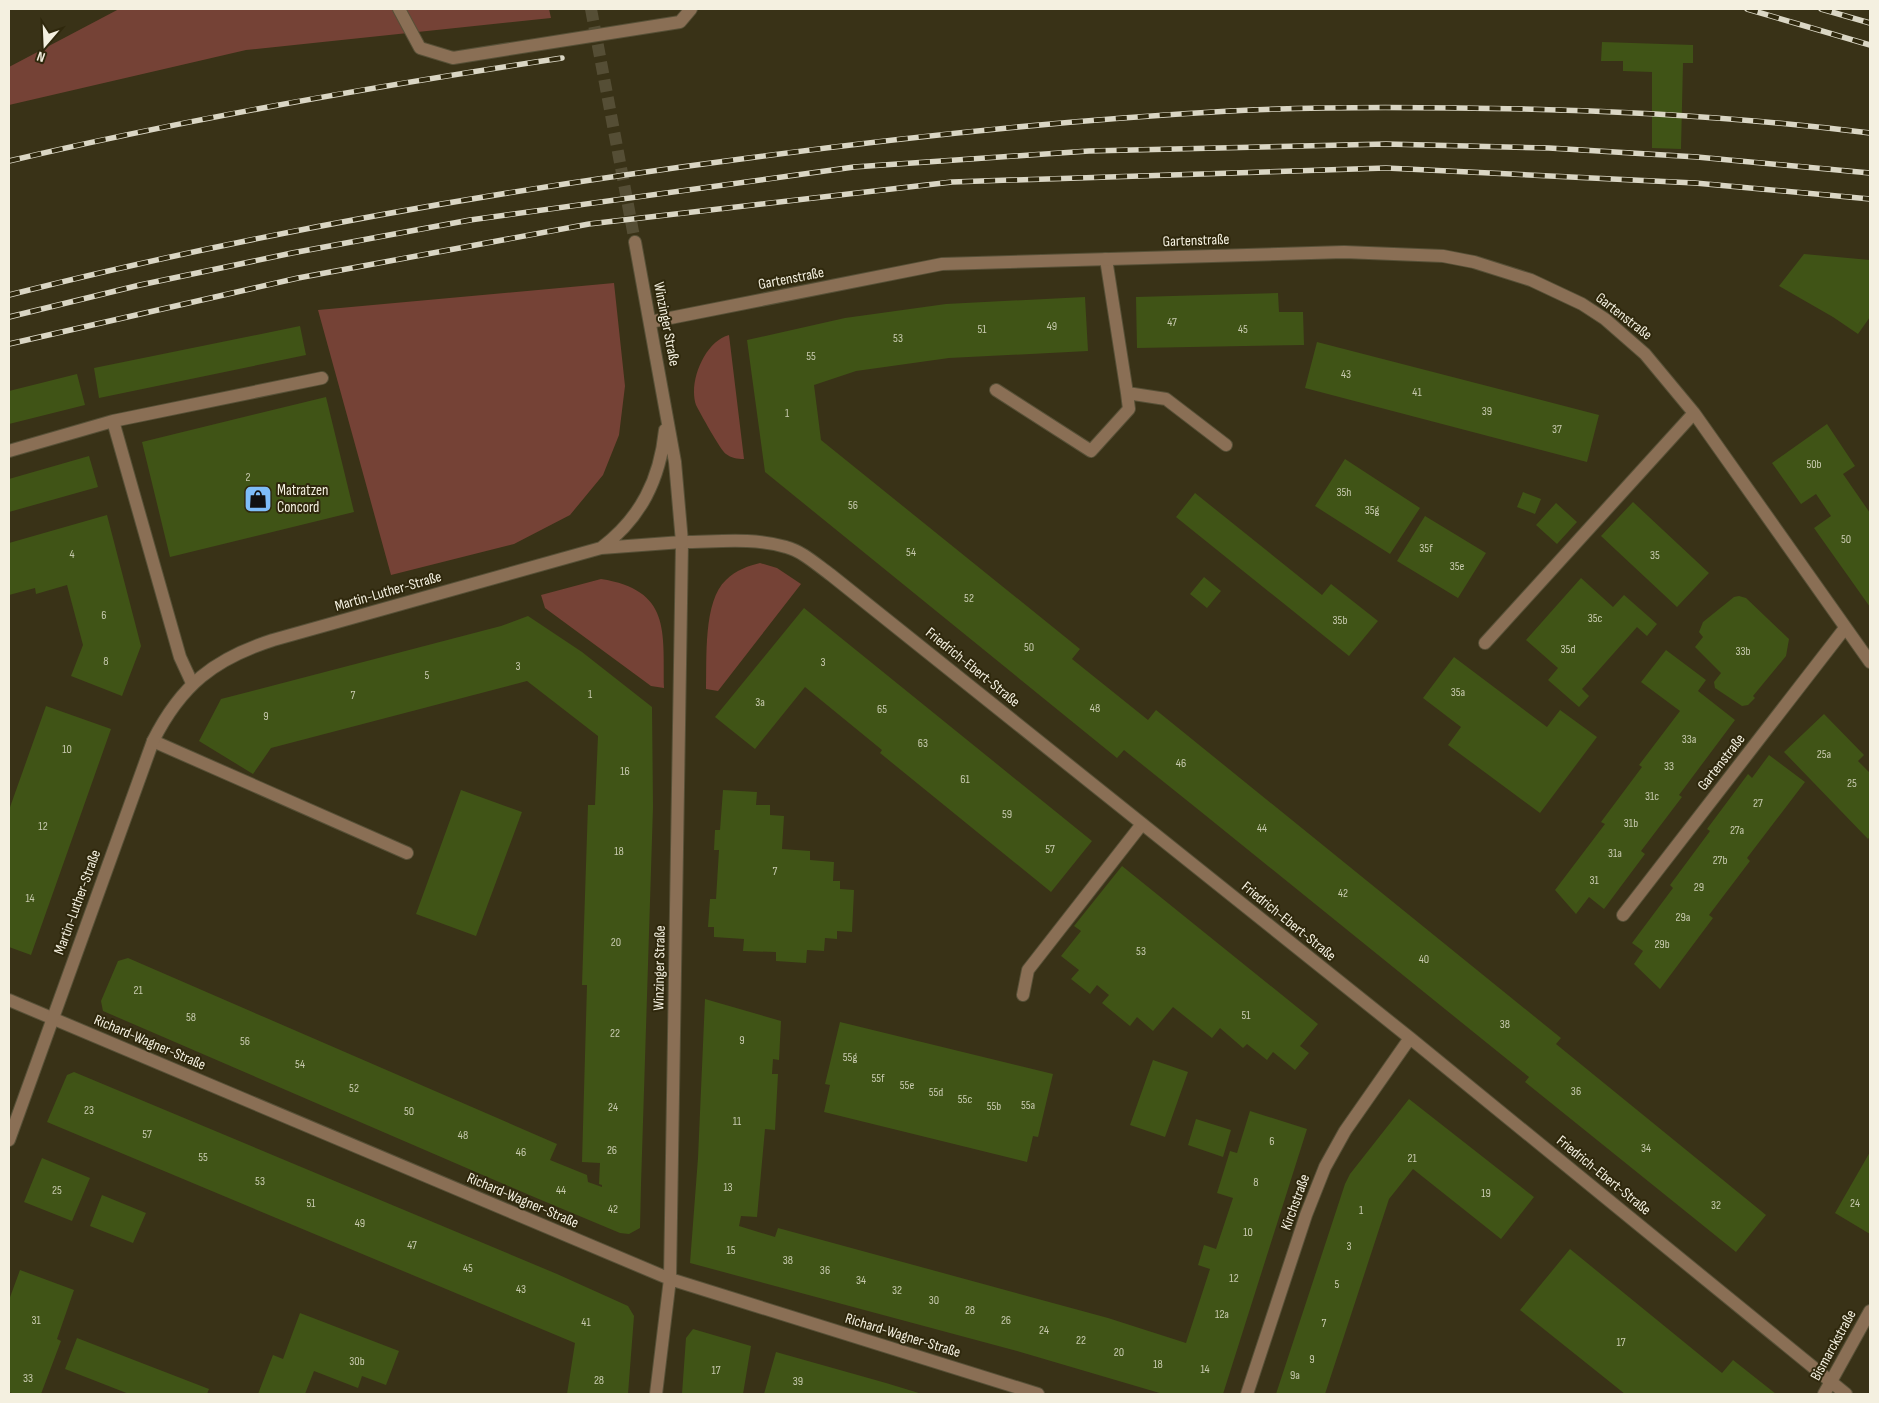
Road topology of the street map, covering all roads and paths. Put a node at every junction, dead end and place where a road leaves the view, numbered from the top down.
1 (399, 9) edge
2 (691, 9) edge
3 (635, 242) tunnel mouth
4 (1106, 259) junction
5 (650, 322) junction
6 (322, 378) dead end
7 (996, 390) dead end
8 (1128, 393) junction
9 (667, 413) junction
10 (1694, 413) junction
11 (113, 421) junction
12 (1226, 445) dead end
13 (9, 451) edge
14 (682, 542) junction
15 (601, 548) junction
16 (1845, 628) junction
17 (1485, 643) dead end
18 (1870, 662) edge
19 (192, 683) junction
20 (153, 741) junction
21 (1142, 824) junction
22 (407, 853) dead end
23 (1623, 915) dead end
24 (1023, 995) dead end
25 (9, 1000) edge
26 (52, 1018) junction
27 (1410, 1038) junction
28 (9, 1140) edge
29 (670, 1279) junction
30 (1870, 1311) edge
31 (1830, 1381) junction
32 (656, 1394) edge
33 (1038, 1394) edge
34 (1247, 1394) edge
35 (1824, 1394) edge
36 (1846, 1394) edge

1 - 2 street
3 - 5 street, Winzinger Straße
4 - 5 street, Gartenstraße
4 - 8 street
4 - 10 street, Gartenstraße
5 - 9 street, Winzinger Straße
6 - 11 street
7 - 8 street
8 - 12 street
9 - 14 street
9 - 15 street, Martin-Luther-Straße
10 - 16 street, Gartenstraße
10 - 17 street
11 - 13 street
11 - 19 street
14 - 15 street, Martin-Luther-Straße
14 - 21 street, Friedrich-Ebert-Straße
14 - 29 street, Winzinger Straße
15 - 19 street, Martin-Luther-Straße
16 - 18 street, Gartenstraße
16 - 23 street, Gartenstraße
19 - 20 street, Martin-Luther-Straße
20 - 22 street
20 - 26 street, Martin-Luther-Straße
21 - 24 street
21 - 27 street, Friedrich-Ebert-Straße
25 - 26 street, Richard-Wagner-Straße
26 - 28 street, Martin-Luther-Straße
26 - 29 street, Richard-Wagner-Straße
27 - 31 street, Friedrich-Ebert-Straße
27 - 34 street, Kirchstraße
29 - 32 street, Winzinger Straße
29 - 33 street, Richard-Wagner-Straße
30 - 31 street, Bismarckstraße
31 - 35 street, Bismarckstraße
31 - 36 street, Friedrich-Ebert-Straße

